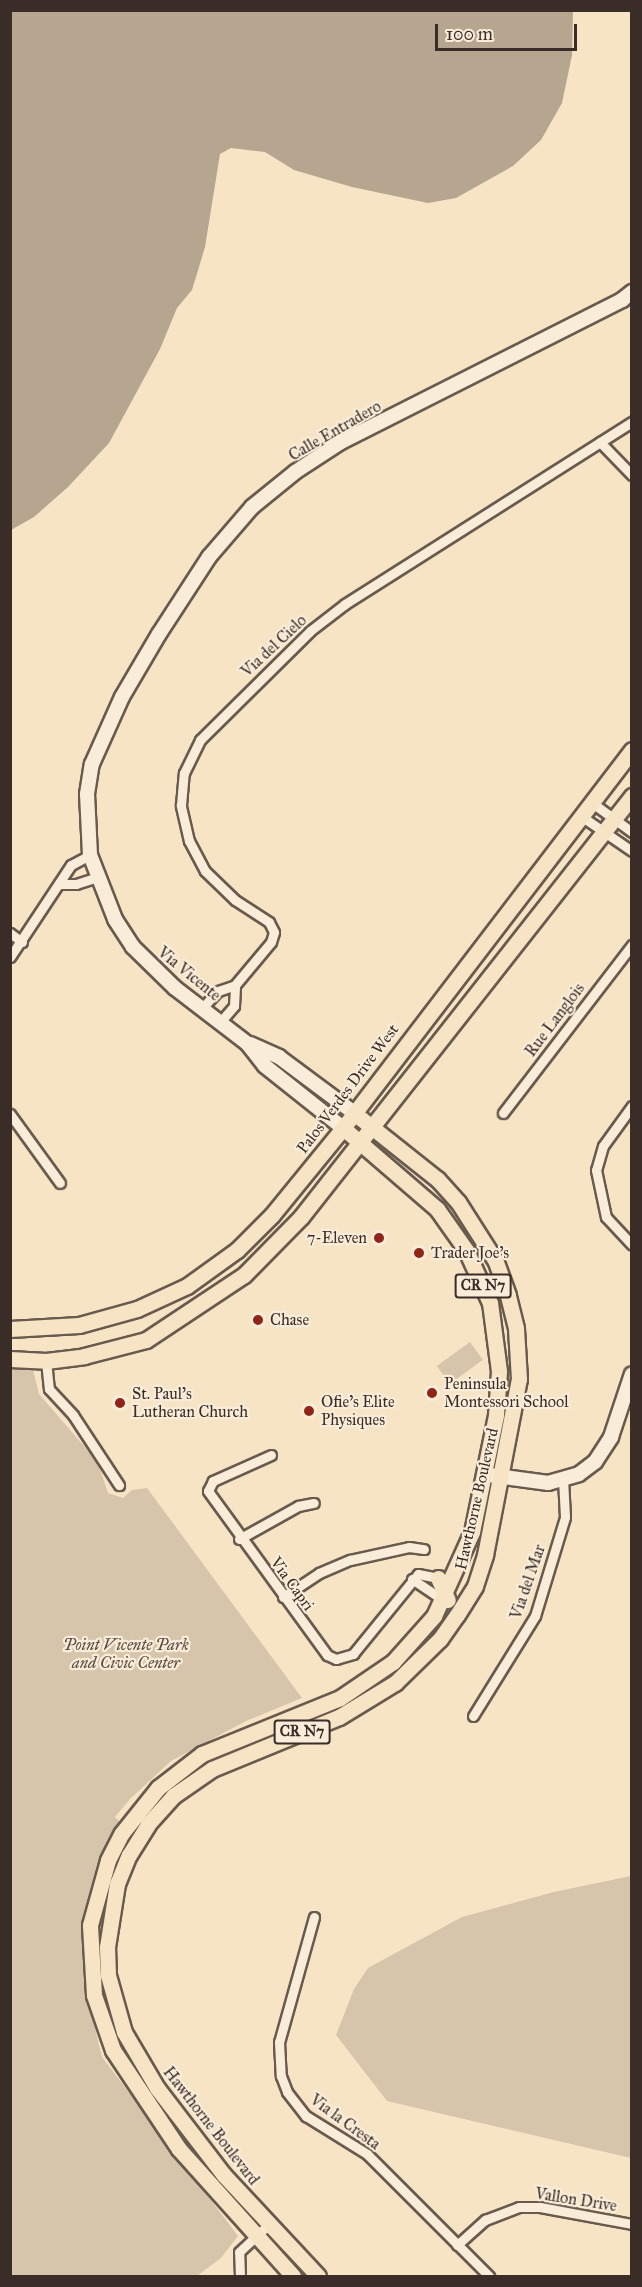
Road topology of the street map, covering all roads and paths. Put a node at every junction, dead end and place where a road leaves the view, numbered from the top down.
1 (632, 292) edge
2 (632, 422) edge
3 (600, 442) junction
4 (632, 475) edge
5 (632, 750) edge
6 (632, 796) edge
7 (591, 802) junction
8 (581, 816) junction
9 (614, 819) junction
10 (604, 832) junction
11 (632, 832) edge
12 (632, 851) edge
13 (90, 855) junction
14 (97, 877) junction
15 (58, 884) junction
16 (10, 933) edge
17 (22, 942) junction
18 (632, 945) edge
19 (10, 957) edge
20 (235, 985) junction
21 (202, 1008) junction
22 (221, 1021) junction
23 (248, 1044) junction
24 (632, 1106) edge
25 (354, 1113) junction
26 (503, 1113) dead end
27 (10, 1114) edge
28 (374, 1126) junction
29 (343, 1128) junction
30 (362, 1142) junction
31 (60, 1183) dead end
32 (632, 1245) edge
33 (491, 1310) junction
34 (10, 1329) edge
35 (10, 1359) edge
36 (46, 1361) junction
37 (632, 1374) edge
38 (519, 1379) junction
39 (271, 1455) dead end
40 (484, 1473) junction
41 (502, 1479) junction
42 (563, 1480) junction
43 (119, 1485) dead end
44 (314, 1503) dead end
45 (239, 1539) junction
46 (424, 1550) dead end
47 (412, 1579) junction
48 (445, 1587) junction
49 (283, 1597) junction
50 (440, 1639) junction
51 (473, 1716) dead end
52 (314, 1917) dead end
53 (632, 2224) edge
54 (268, 2225) junction
55 (254, 2236) junction
56 (457, 2245) junction
57 (240, 2277) edge
58 (293, 2277) edge
59 (318, 2277) edge
60 (489, 2277) edge

1 - 13 street, Calle Entradero
2 - 3 street, Via del Cielo
3 - 4 street
3 - 20 street, Via del Cielo
5 - 7 main road, Palos Verdes Drive West
6 - 9 main road
7 - 8 main road, Palos Verdes Drive West
7 - 9 street
8 - 10 street
8 - 25 main road, Palos Verdes Drive West
9 - 10 main road
9 - 11 street
10 - 12 street
10 - 28 main road
13 - 14 street, Via Vicente
13 - 15 street
14 - 15 street
14 - 21 street, Via Vicente
15 - 17 street
16 - 17 street
17 - 19 street
18 - 26 street, Rue Langlois
20 - 21 street, Via del Cielo
20 - 22 street, Via del Cielo
21 - 22 street, Via Vicente
22 - 23 street, Via Vicente
23 - 25 street, Via Vicente
23 - 29 street, Via Vicente
24 - 32 street
25 - 28 main road, Hawthorne Boulevard / CR N7
25 - 29 main road, Palos Verdes Drive West
27 - 31 street
28 - 30 main road
28 - 38 main road, Hawthorne Boulevard / CR N7
29 - 30 main road, Hawthorne Boulevard / CR N7
29 - 34 main road, Palos Verdes Drive West
30 - 33 main road, Hawthorne Boulevard / CR N7
30 - 36 main road
33 - 38 main road
33 - 40 main road, Hawthorne Boulevard / CR N7
35 - 36 main road
36 - 43 street
37 - 42 street
38 - 41 main road, Hawthorne Boulevard / CR N7
39 - 45 street, Via Capri
40 - 41 street
40 - 48 main road, Hawthorne Boulevard / CR N7
41 - 42 street
41 - 50 main road, Hawthorne Boulevard / CR N7
42 - 51 street, Via del Mar
44 - 45 street
45 - 49 street, Via Capri
46 - 49 street
47 - 48 street
47 - 48 street
47 - 49 street, Via Capri
48 - 50 main road
48 - 55 main road, Hawthorne Boulevard / CR N7
50 - 54 main road, Hawthorne Boulevard / CR N7
52 - 56 street, Via la Cresta
53 - 56 street, Vallon Drive
54 - 55 street
54 - 59 main road, Hawthorne Boulevard / CR N7
55 - 57 street
55 - 58 main road, Hawthorne Boulevard / CR N7
56 - 60 street, Via la Cresta

